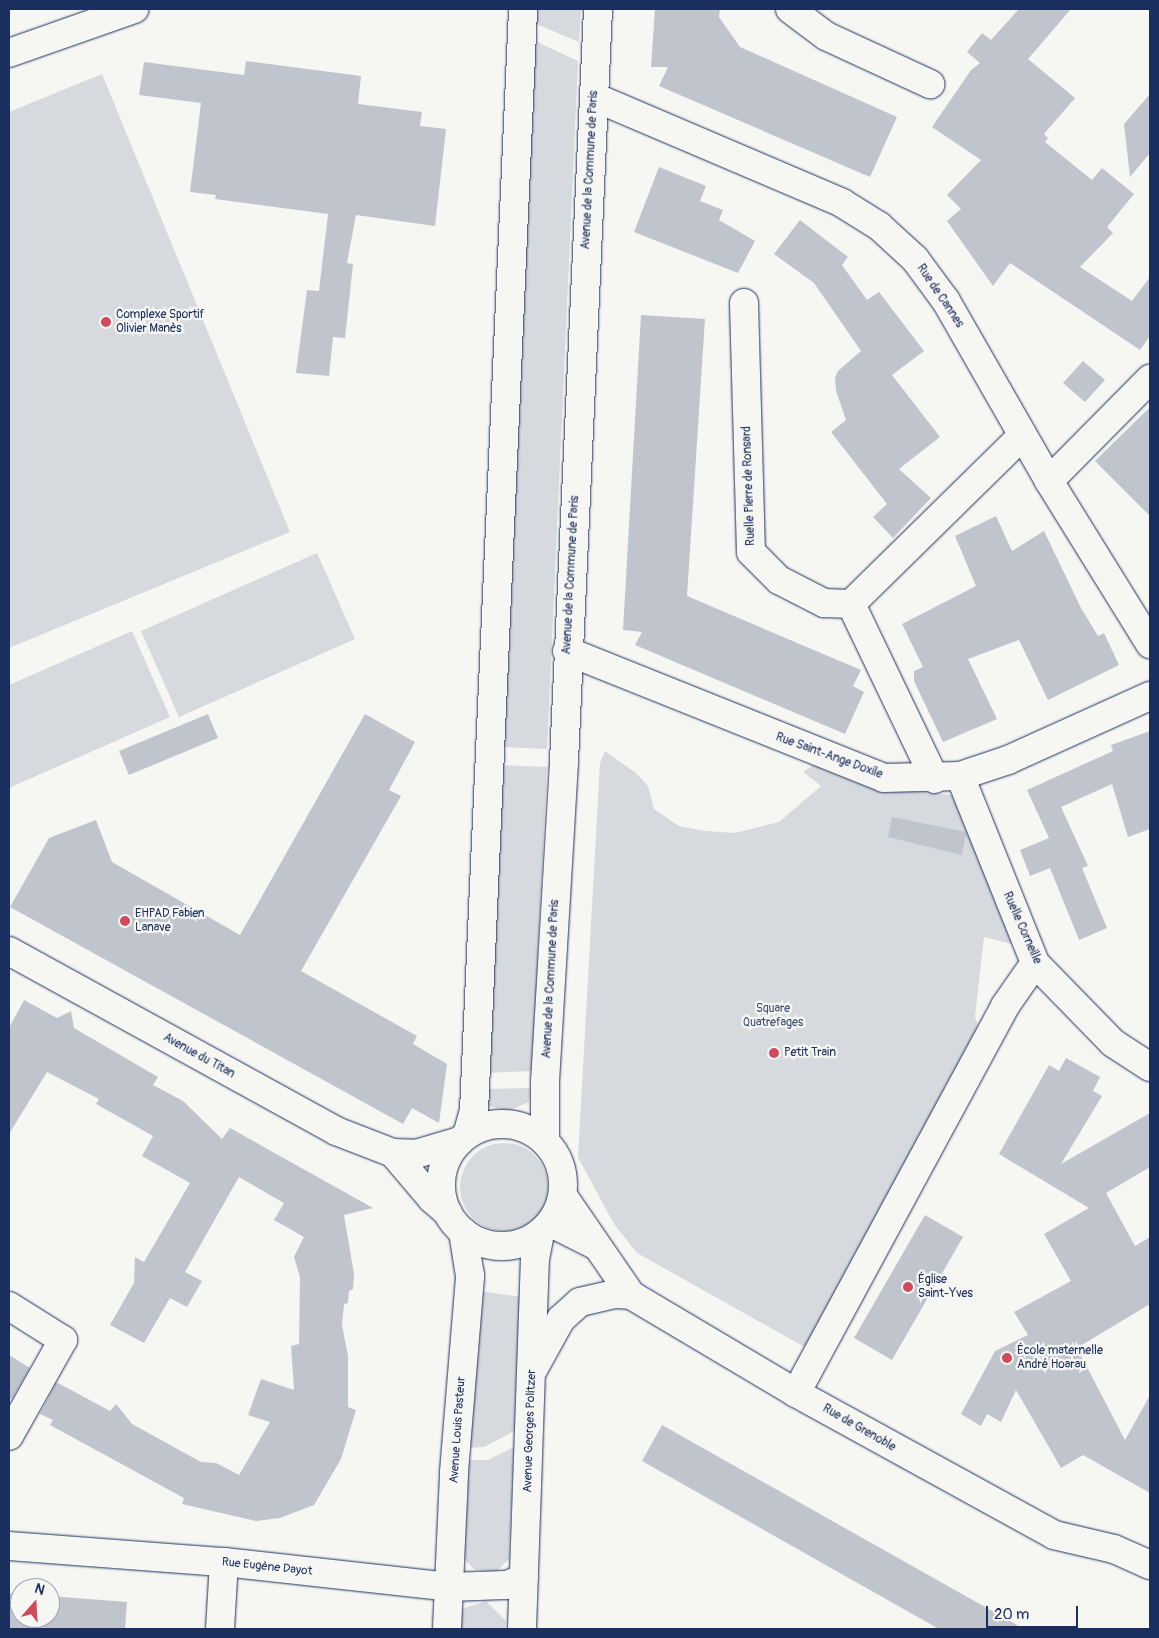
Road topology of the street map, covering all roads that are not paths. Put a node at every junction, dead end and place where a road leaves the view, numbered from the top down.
1 (134, 9) edge
2 (523, 9) edge
3 (598, 9) edge
4 (790, 9) edge
5 (9, 53) edge
6 (930, 84) dead end
7 (594, 97) junction
8 (744, 303) dead end
9 (1150, 379) edge
10 (1022, 436) junction
11 (1049, 481) junction
12 (851, 604) junction
13 (1150, 644) edge
14 (567, 651) junction
15 (1150, 696) edge
16 (947, 778) junction
17 (9, 951) edge
18 (1035, 964) junction
19 (1150, 1068) edge
20 (464, 1138) junction
21 (545, 1141) junction
22 (394, 1153) junction
23 (563, 1196) junction
24 (456, 1222) junction
25 (545, 1228) junction
26 (597, 1245) junction
27 (631, 1295) junction
28 (9, 1306) edge
29 (532, 1372) junction
30 (796, 1392) junction
31 (9, 1436) edge
32 (9, 1546) edge
33 (224, 1562) junction
34 (1150, 1565) edge
35 (524, 1578) junction
36 (450, 1587) junction
37 (220, 1629) edge
38 (447, 1629) edge
39 (522, 1629) edge

1 - 5 street
2 - 20 street
3 - 7 street, Avenue de la Commune de Paris
4 - 6 street
7 - 10 street, Rue de Cannes
7 - 14 street, Avenue de la Commune de Paris
8 - 12 street, Ruelle Pierre de Ronsard
9 - 11 street
10 - 11 street, Rue de Cannes
10 - 12 street
11 - 13 street, Rue de Cannes
12 - 16 street
14 - 16 street, Rue Saint-Ange Doxile
14 - 21 street, Avenue de la Commune de Paris
15 - 16 street, Rue Saint-Ange Doxile
16 - 18 street, Ruelle Corneille
17 - 22 street, Avenue du Titan
18 - 19 street, Ruelle Corneille
18 - 30 street
20 - 21 street
20 - 22 street, Avenue du Titan
20 - 24 street
21 - 23 street
22 - 24 street, Avenue du Titan
23 - 25 street
23 - 26 street, Rue de Grenoble
24 - 25 street
24 - 36 street, Avenue Louis Pasteur
25 - 26 street
25 - 29 street, Avenue Georges Politzer
26 - 27 street, Rue de Grenoble
27 - 29 street
27 - 30 street, Rue de Grenoble
28 - 31 street
29 - 35 street, Avenue Georges Politzer
30 - 34 street, Rue de Grenoble
32 - 33 street, Rue Eugène Dayot
33 - 36 street, Rue Eugène Dayot
33 - 37 street
35 - 36 street, Rue Eugène Dayot
35 - 39 street, Avenue Georges Politzer
36 - 38 street, Avenue Louis Pasteur

